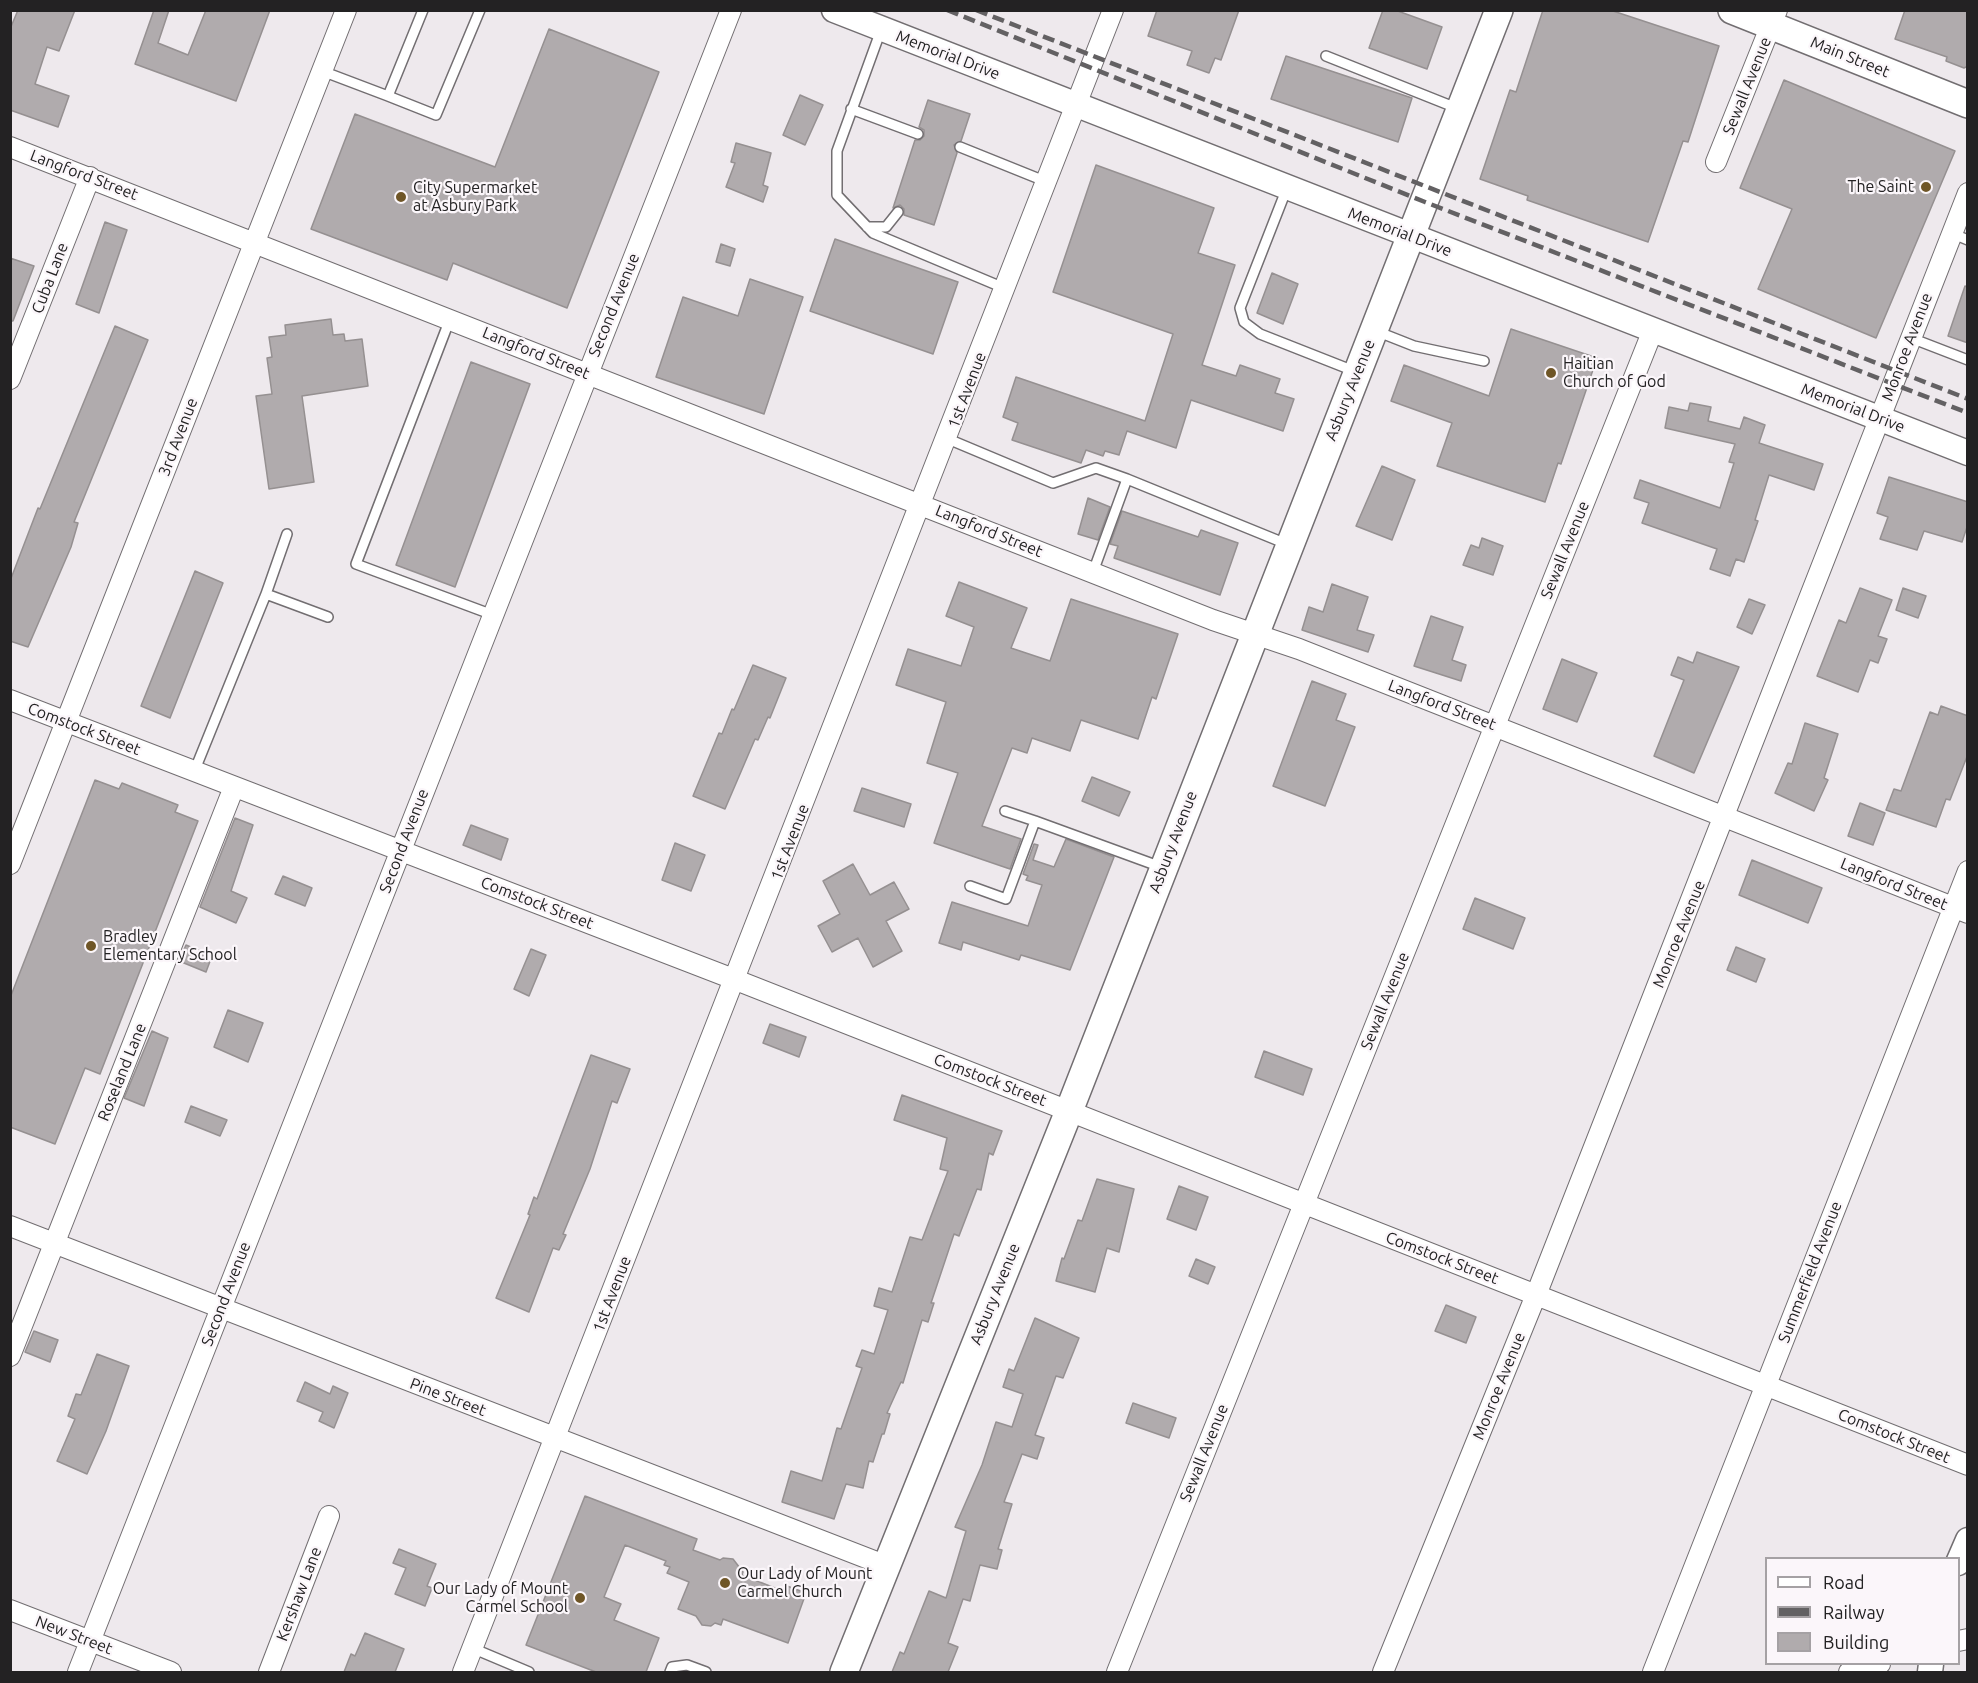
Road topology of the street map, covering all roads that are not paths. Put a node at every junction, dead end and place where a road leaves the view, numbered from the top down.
1 (346, 10) edge
2 (423, 10) edge
3 (480, 10) edge
4 (731, 10) edge
5 (834, 10) edge
6 (1113, 10) edge
7 (1499, 10) edge
8 (1732, 10) edge
9 (1774, 18) edge
10 (881, 29) junction
11 (1326, 56) dead end
12 (322, 71) junction
13 (388, 96) junction
14 (1968, 104) edge
15 (1078, 106) junction
16 (851, 109) junction
17 (1461, 110) junction
18 (918, 134) dead end
19 (10, 147) edge
20 (960, 147) dead end
21 (1716, 162) dead end
22 (90, 177) junction
23 (1048, 183) junction
24 (1287, 188) junction
25 (1968, 193) edge
26 (898, 212) dead end
27 (867, 227) junction
28 (1411, 237) junction
29 (1959, 237) edge
30 (254, 242) junction
31 (1006, 289) junction
32 (450, 319) junction
33 (1374, 330) junction
34 (1653, 330) junction
35 (1910, 338) junction
36 (1968, 360) edge
37 (1484, 362) dead end
38 (1357, 372) junction
39 (587, 374) junction
40 (10, 379) edge
41 (1880, 419) junction
42 (948, 438) junction
43 (1968, 453) edge
44 (1127, 479) junction
45 (922, 505) junction
46 (287, 534) dead end
47 (1289, 545) junction
48 (1093, 572) junction
49 (266, 594) junction
50 (493, 615) junction
51 (328, 616) dead end
52 (1254, 634) junction
53 (10, 700) edge
54 (66, 722) junction
55 (1495, 725) junction
56 (194, 772) junction
57 (234, 787) junction
58 (1005, 811) dead end
59 (1725, 817) junction
60 (1035, 821) junction
61 (401, 850) junction
62 (10, 864) edge
63 (1164, 868) junction
64 (1968, 871) edge
65 (970, 886) dead end
66 (1960, 910) edge
67 (736, 980) junction
68 (1068, 1111) junction
69 (1304, 1204) junction
70 (10, 1226) edge
71 (55, 1243) junction
72 (1536, 1295) junction
73 (221, 1308) junction
74 (10, 1356) edge
75 (1766, 1386) junction
76 (555, 1439) junction
77 (1968, 1465) edge
78 (329, 1516) dead end
79 (1968, 1540) edge
80 (1960, 1560) edge
81 (887, 1566) junction
82 (10, 1610) edge
83 (90, 1641) junction
84 (472, 1648) junction
85 (1876, 1665) edge
86 (78, 1672) edge
87 (171, 1672) edge
88 (269, 1672) edge
89 (463, 1672) edge
90 (529, 1672) edge
91 (670, 1672) edge
92 (706, 1672) edge
93 (844, 1672) edge
94 (1117, 1672) edge
95 (1383, 1672) edge
96 (1653, 1672) edge
97 (1849, 1672) edge

1 - 12 street, 3rd Avenue
2 - 13 lane
3 - 13 lane
4 - 39 street, Second Avenue
5 - 10 street, Memorial Drive
6 - 15 street, 1st Avenue
7 - 17 main road, Asbury Avenue
8 - 9 main road, Main Street
9 - 14 main road, Main Street
9 - 21 street, Sewall Avenue
10 - 15 street, Memorial Drive
10 - 16 lane
11 - 17 lane
12 - 13 lane
12 - 30 street, 3rd Avenue
15 - 23 street, 1st Avenue
15 - 24 street, Memorial Drive
16 - 18 lane
16 - 27 lane
17 - 28 main road, Asbury Avenue
19 - 22 street, Langford Street
20 - 23 lane
22 - 30 street, Langford Street
22 - 40 street, Cuba Lane
23 - 31 street, 1st Avenue
24 - 28 street, Memorial Drive
24 - 38 lane
25 - 29 street, Monroe Avenue
26 - 27 lane
27 - 31 lane
28 - 33 main road, Asbury Avenue
28 - 34 street, Memorial Drive
29 - 35 street, Monroe Avenue
30 - 32 street, Langford Street
30 - 54 street, 3rd Avenue
31 - 42 street, 1st Avenue
32 - 39 street, Langford Street
32 - 50 lane
33 - 37 lane
33 - 38 main road, Asbury Avenue
34 - 41 street, Memorial Drive
34 - 55 street, Sewall Avenue
35 - 36 lane
35 - 41 street, Monroe Avenue
38 - 47 main road, Asbury Avenue
39 - 45 street, Langford Street
39 - 50 street, Second Avenue
41 - 43 street, Memorial Drive
41 - 59 street, Monroe Avenue
42 - 44 lane
42 - 45 street, 1st Avenue
44 - 47 lane
44 - 48 lane
45 - 48 street, Langford Street
45 - 67 street, 1st Avenue
46 - 49 lane
47 - 52 main road, Asbury Avenue
48 - 52 street, Langford Street
49 - 51 lane
49 - 56 lane
50 - 61 street, Second Avenue
52 - 55 street, Langford Street
52 - 63 main road, Asbury Avenue
53 - 54 street, Comstock Street
54 - 56 street, Comstock Street
54 - 62 street, 3rd Avenue
55 - 59 street, Langford Street
55 - 69 street, Sewall Avenue
56 - 57 street, Comstock Street
57 - 61 street, Comstock Street
57 - 71 street, Roseland Lane
58 - 60 lane
59 - 66 street, Langford Street
59 - 72 street, Monroe Avenue
60 - 63 lane
60 - 65 lane
61 - 67 street, Comstock Street
61 - 73 street, Second Avenue
63 - 68 main road, Asbury Avenue
64 - 66 street, Summerfield Avenue
66 - 75 street, Summerfield Avenue
67 - 68 street, Comstock Street
67 - 76 street, 1st Avenue
68 - 69 street, Comstock Street
68 - 81 main road, Asbury Avenue
69 - 72 street, Comstock Street
69 - 94 street, Sewall Avenue
70 - 71 street, Pine Street
71 - 73 street, Pine Street
71 - 74 street, Roseland Lane
72 - 75 street, Comstock Street
72 - 95 street, Monroe Avenue
73 - 76 street, Pine Street
73 - 83 street, Second Avenue
75 - 77 street, Comstock Street
75 - 96 street, Summerfield Avenue
76 - 81 street, Pine Street
76 - 84 street, 1st Avenue
78 - 88 street, Kershaw Lane
79 - 80 street
81 - 93 main road, Asbury Avenue
82 - 83 street, New Street
83 - 86 street, Second Avenue
83 - 87 street, New Street
84 - 89 street, 1st Avenue
84 - 90 lane
85 - 97 street
91 - 92 lane

